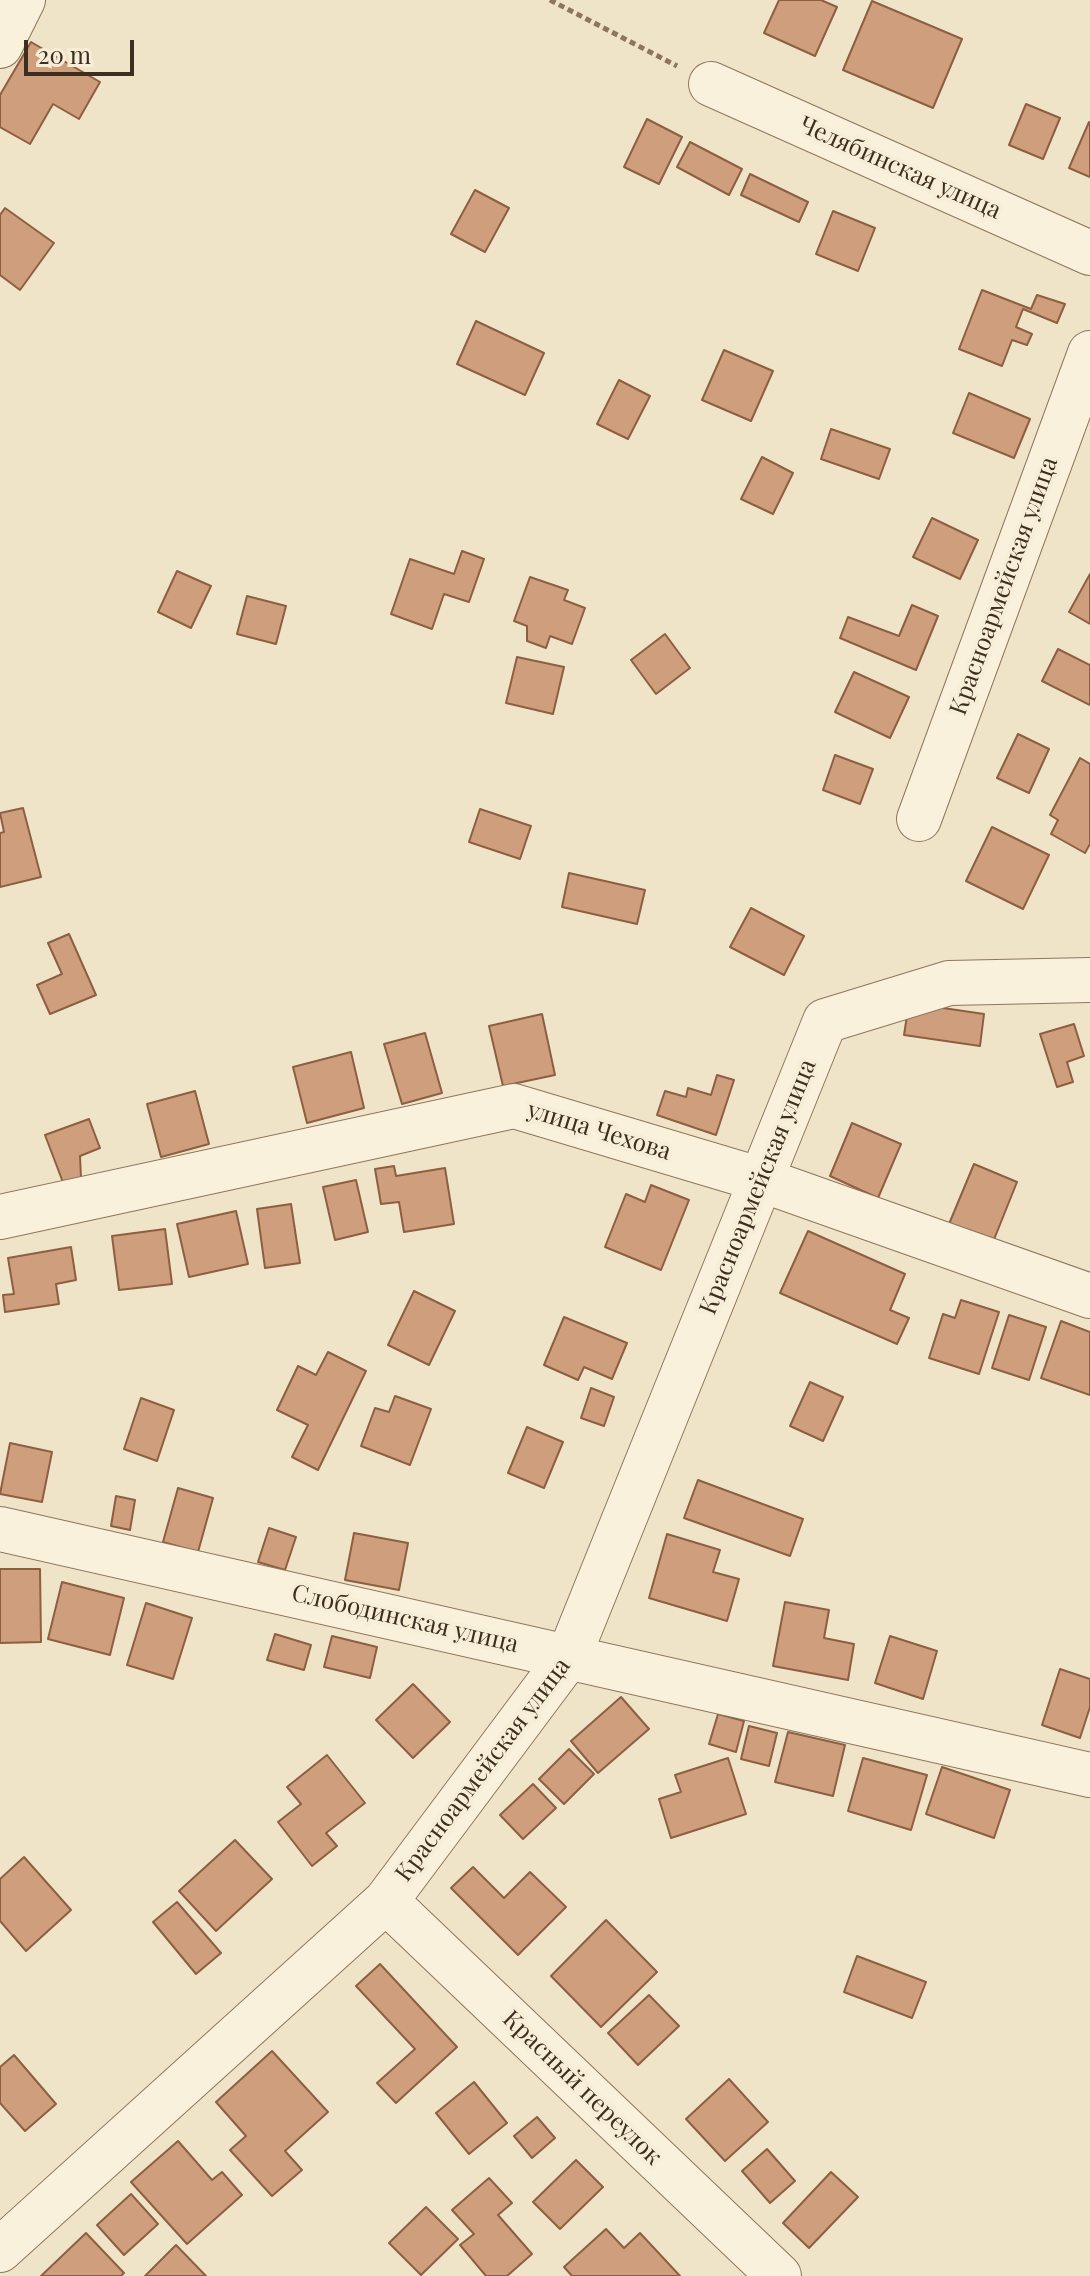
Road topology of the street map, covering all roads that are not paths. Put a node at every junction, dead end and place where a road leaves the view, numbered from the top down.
1 (23, 0) edge
2 (0, 46) edge
3 (711, 84) road end
4 (1090, 253) edge
5 (1090, 353) edge
6 (919, 819) dead end
7 (1090, 980) edge
8 (762, 1180) junction
9 (0, 1217) edge
10 (1090, 1296) edge
11 (0, 1529) edge
12 (569, 1656) junction
13 (1090, 1775) edge
14 (386, 1901) junction
15 (0, 2250) edge
16 (779, 2276) edge

1 - 2 street
3 - 4 street, Челябинская улица
5 - 6 street, Красноармейская улица
7 - 8 street, Красноармейская улица
8 - 9 street, улица Чехова
8 - 10 street, улица Чехова
8 - 12 street, Красноармейская улица
11 - 12 street, Слободинская улица
12 - 13 street, Слободинская улица
12 - 14 street, Красноармейская улица
14 - 15 street, Красноармейская улица
14 - 16 street, Красный переулок

